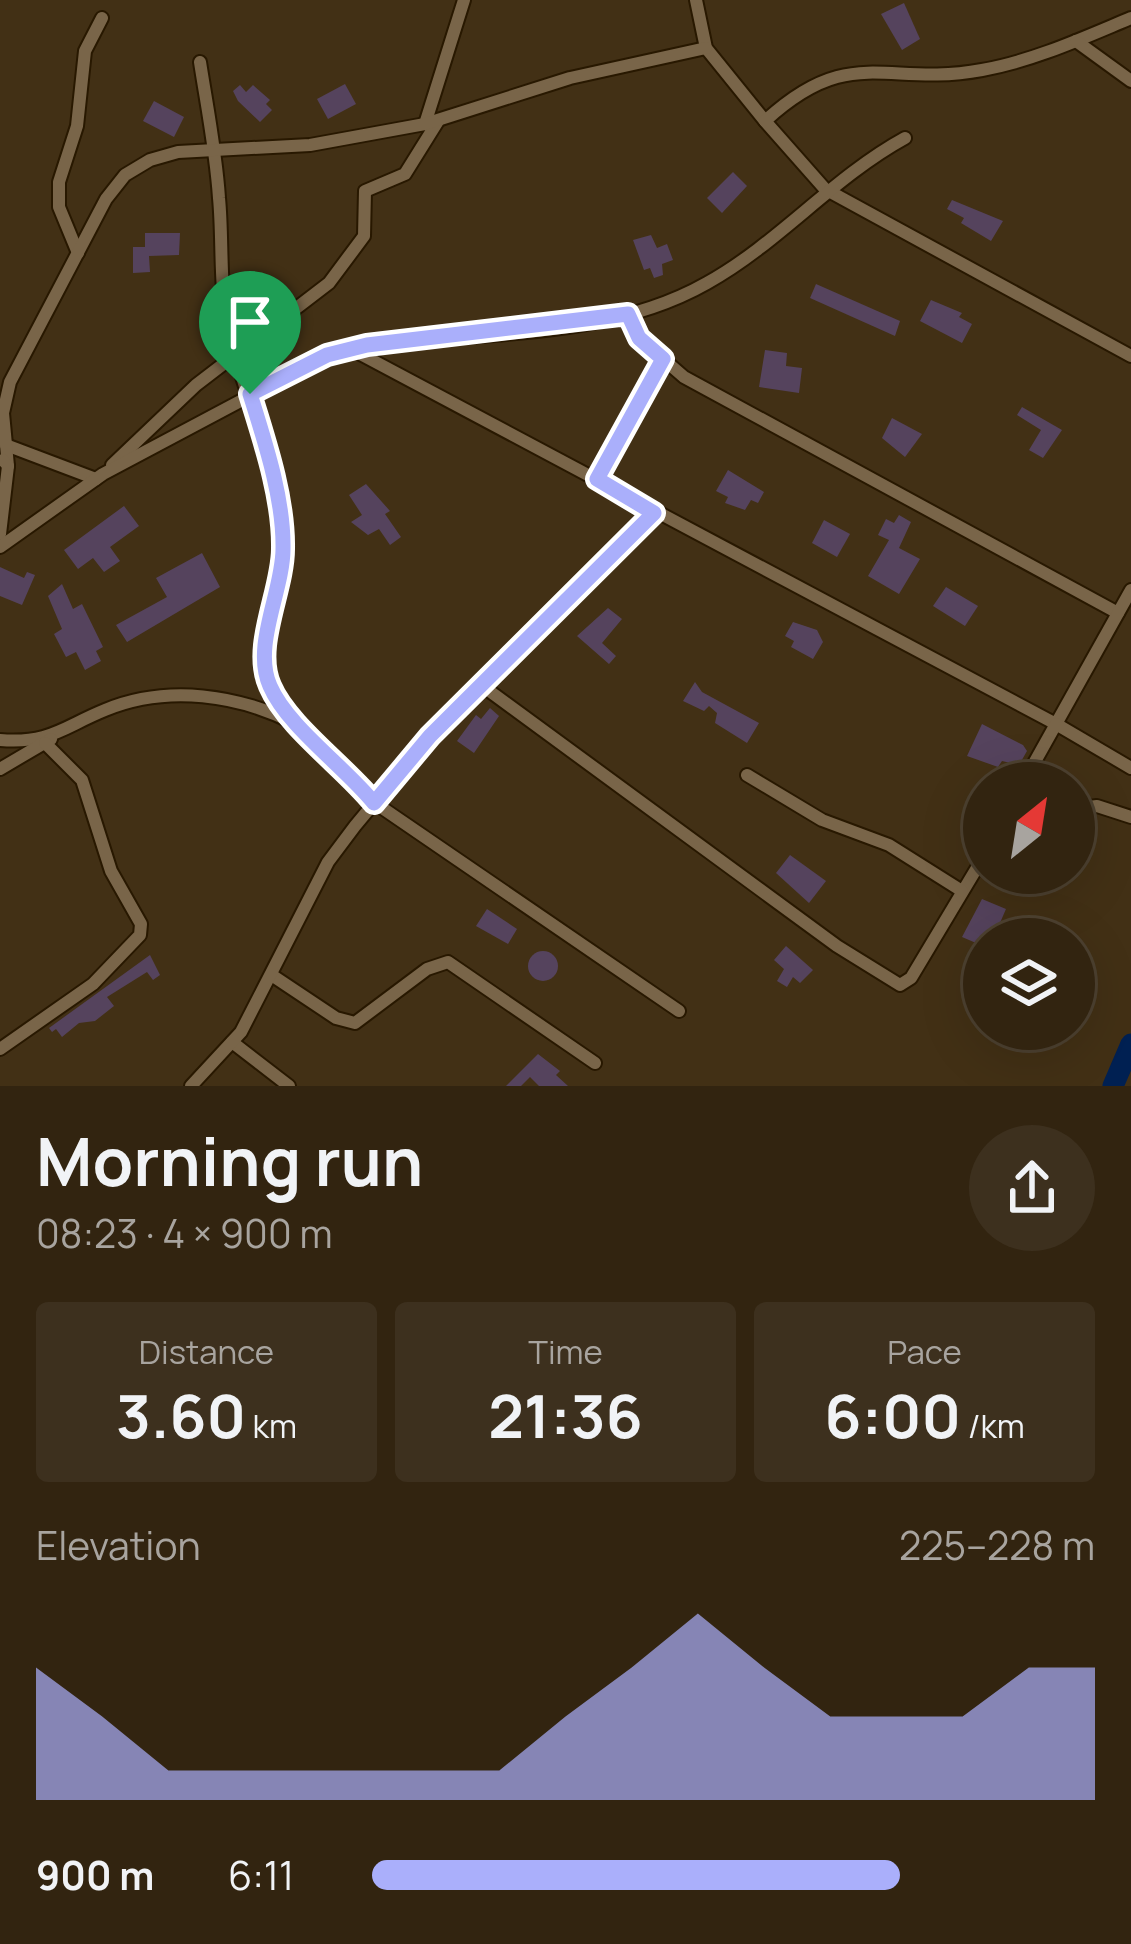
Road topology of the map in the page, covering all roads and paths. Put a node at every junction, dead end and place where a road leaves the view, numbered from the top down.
1 (464, 0) edge
2 (696, 0) edge
3 (1131, 18) edge
4 (102, 19) dead end
5 (1076, 41) junction
6 (706, 48) junction
7 (200, 62) dead end
8 (1131, 81) edge
9 (765, 121) junction
10 (432, 122) junction
11 (905, 138) dead end
12 (214, 150) junction
13 (824, 189) junction
14 (78, 253) junction
15 (628, 314) junction
16 (351, 349) junction
17 (236, 356) junction
18 (1131, 356) edge
19 (663, 359) junction
20 (250, 394) junction
21 (5, 456) edge
22 (99, 477) junction
23 (597, 479) junction
24 (654, 513) junction
25 (0, 534) edge
26 (0, 548) edge
27 (1131, 590) edge
28 (1118, 614) junction
29 (484, 687) junction
30 (1056, 724) junction
31 (298, 725) junction
32 (0, 740) edge
33 (48, 741) junction
34 (1035, 762) edge
35 (1131, 768) edge
36 (0, 770) edge
37 (747, 775) dead end
38 (374, 803) junction
39 (1095, 806) edge
40 (1131, 818) edge
41 (962, 891) joint
42 (273, 976) junction
43 (680, 1011) dead end
44 (232, 1042) junction
45 (0, 1049) edge
46 (595, 1063) dead end
47 (191, 1086) edge
48 (289, 1086) edge

1 - 10 street
2 - 6 street
3 - 5 street
4 - 14 street
5 - 8 street
5 - 9 street
6 - 9 street
6 - 10 street
7 - 12 street
9 - 13 street
10 - 12 street
10 - 17 street
11 - 13 street
12 - 14 street
12 - 17 street
13 - 15 street
13 - 18 street
14 - 21 street
15 - 16 street
15 - 19 street
16 - 20 street
16 - 23 street
17 - 20 street
17 - 22 street
19 - 23 street
19 - 28 street
20 - 22 street
20 - 31 street
21 - 22 street
21 - 25 street
22 - 26 street
23 - 24 street
24 - 29 street
24 - 30 street
27 - 28 street
28 - 30 street
29 - 38 street
29 - 41 street
30 - 34 street
30 - 35 street
31 - 33 street
31 - 38 street
32 - 33 street
33 - 36 street
33 - 45 street
37 - 41 street
38 - 42 street
38 - 43 street
39 - 40 street
42 - 44 street
42 - 46 street
44 - 47 street
44 - 48 street

